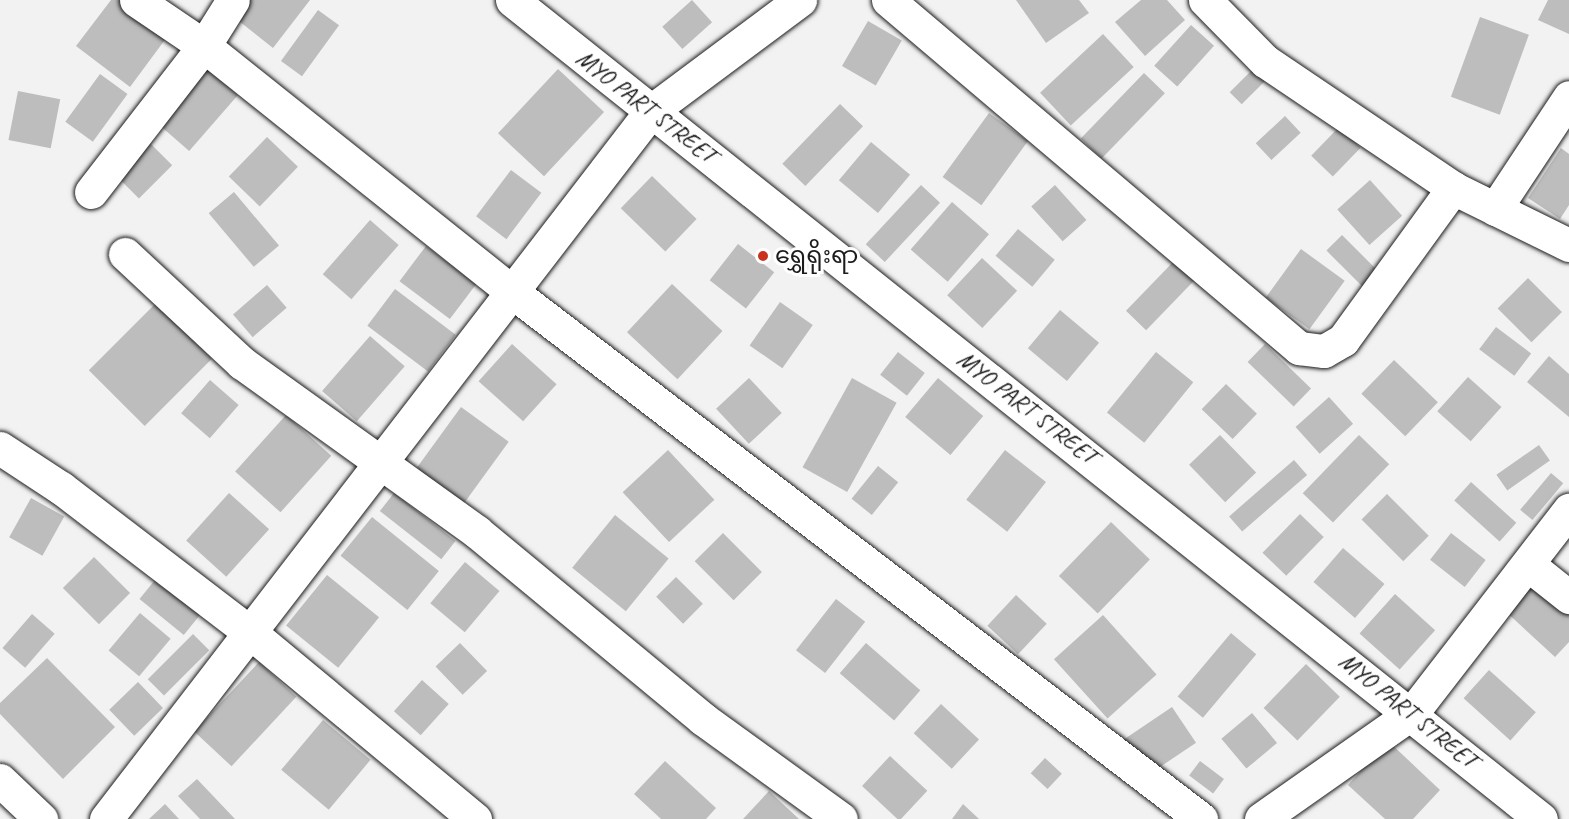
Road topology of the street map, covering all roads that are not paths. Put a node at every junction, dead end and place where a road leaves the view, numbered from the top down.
1 (136, 0) edge
2 (233, 0) edge
3 (512, 0) edge
4 (800, 0) edge
5 (888, 0) edge
6 (1205, 0) edge
7 (204, 46) junction
8 (1569, 97) edge
9 (651, 111) junction
10 (1453, 188) junction
11 (92, 192) dead end
12 (1496, 209) junction
13 (1569, 245) edge
14 (126, 254) dead end
15 (511, 291) junction
16 (0, 448) edge
17 (379, 466) junction
18 (1569, 510) edge
19 (1530, 566) junction
20 (1569, 597) edge
21 (252, 634) junction
22 (1412, 713) junction
23 (0, 780) edge
24 (41, 819) edge
25 (106, 819) edge
26 (475, 819) edge
27 (841, 819) edge
28 (1201, 819) edge
29 (1261, 819) edge
30 (1541, 819) edge

1 - 7 street
2 - 7 street
3 - 9 street, MYO PART STREET
4 - 9 street
5 - 10 street
6 - 10 street
7 - 11 street
7 - 15 street
8 - 12 street
9 - 15 street
9 - 22 street, MYO PART STREET
10 - 12 street
12 - 13 street
14 - 17 street
15 - 17 street
15 - 28 street
16 - 21 street
17 - 21 street
17 - 27 street
18 - 19 street
19 - 20 street
19 - 22 street
21 - 25 street
21 - 26 street
22 - 29 street
22 - 30 street, MYO PART STREET
23 - 24 street

